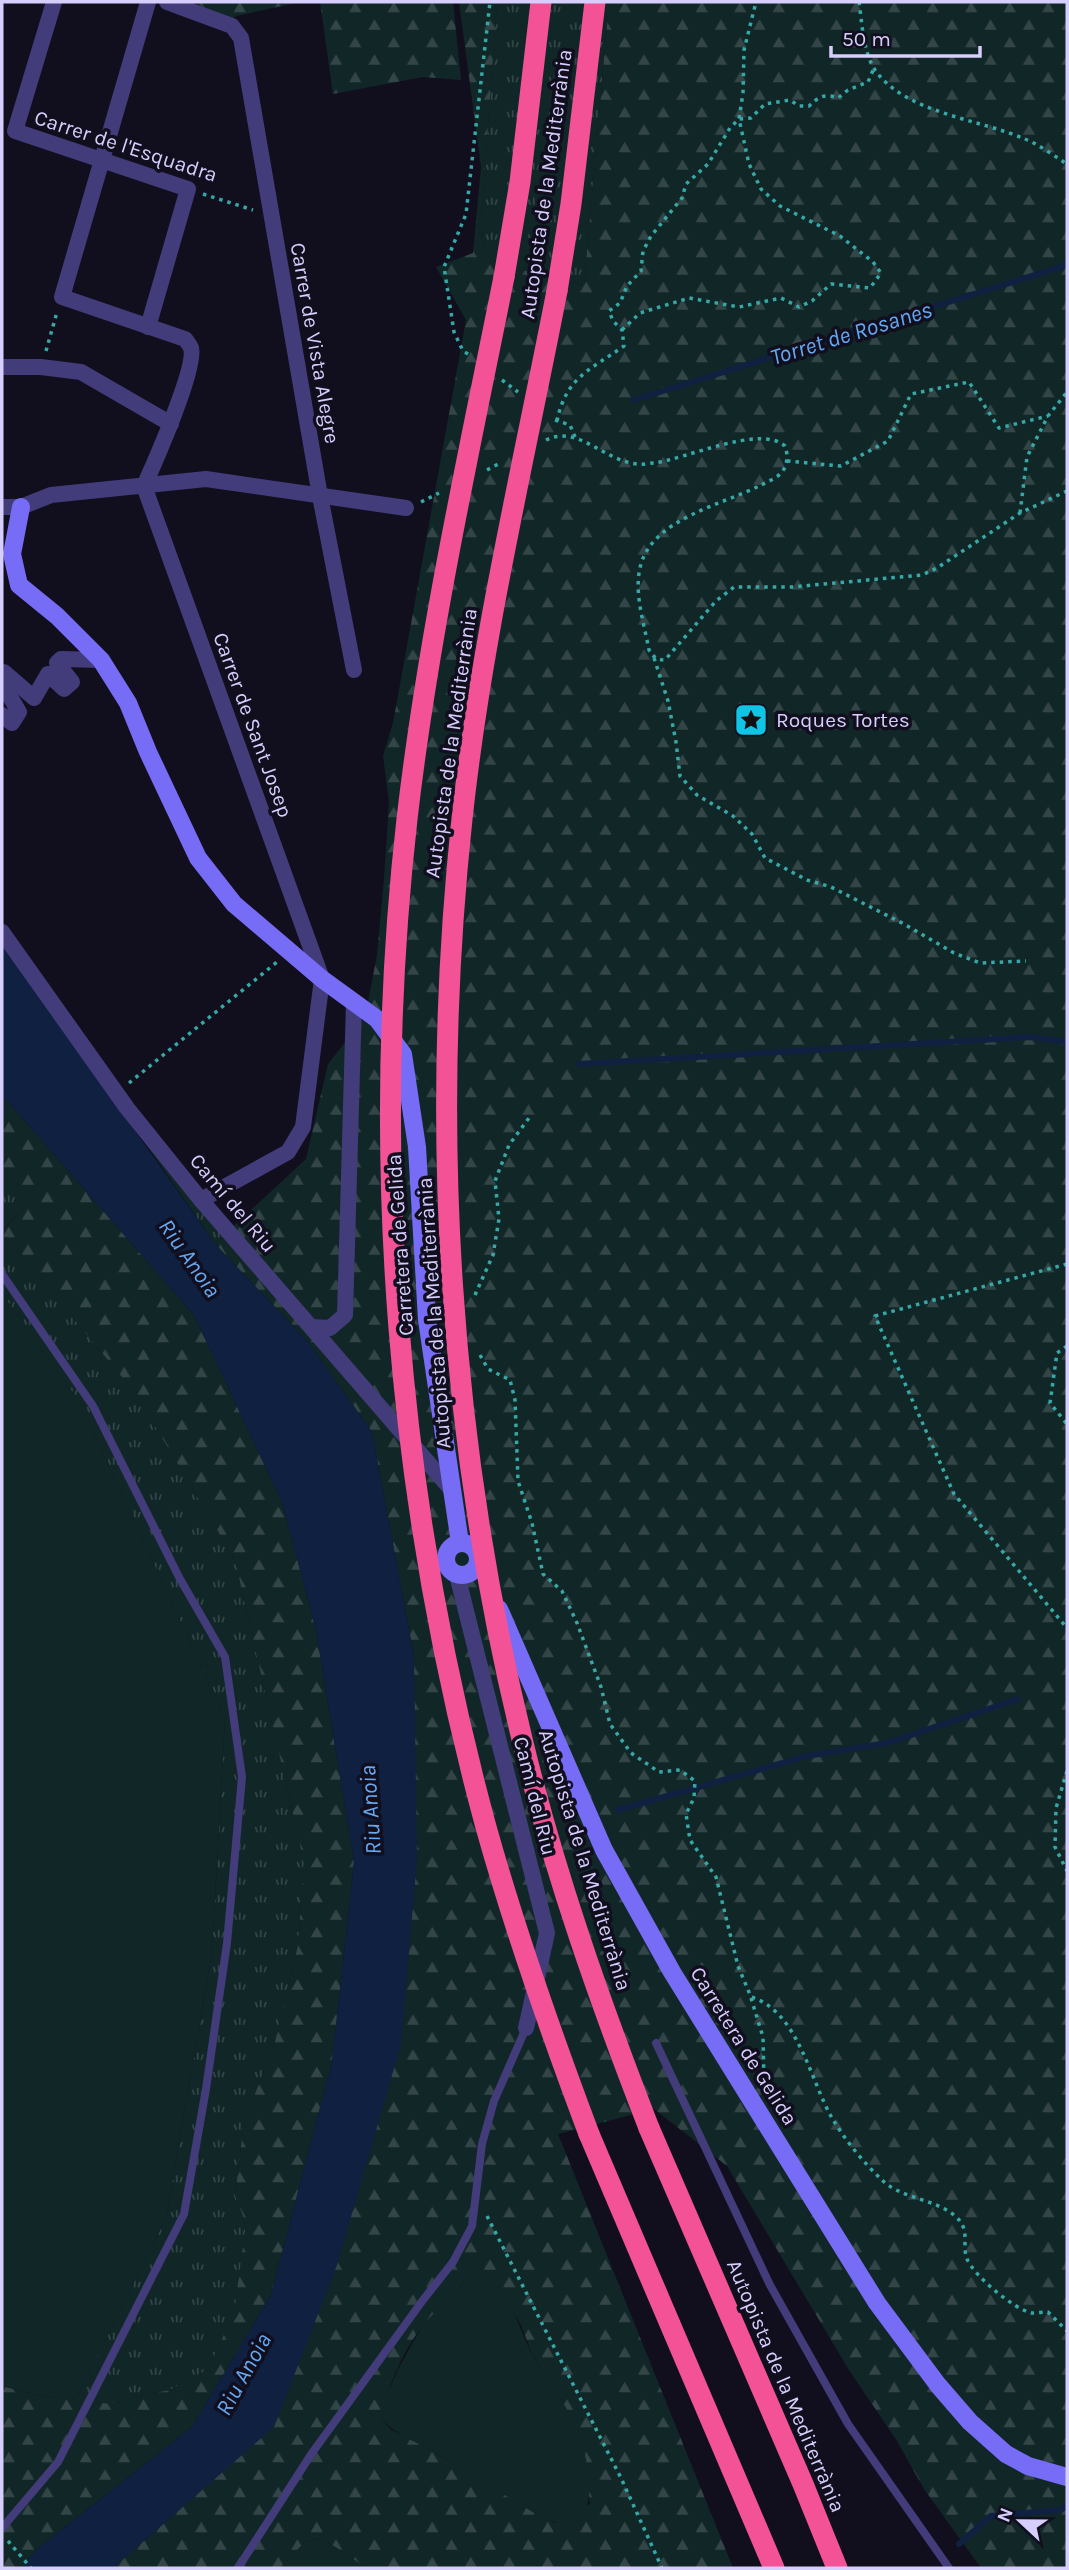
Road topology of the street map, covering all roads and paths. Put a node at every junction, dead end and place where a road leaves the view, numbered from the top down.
1 (54, 2) edge
2 (148, 2) edge
3 (167, 2) edge
4 (490, 2) edge
5 (541, 2) edge
6 (595, 2) edge
7 (756, 2) edge
8 (859, 2) edge
9 (874, 68) junction
10 (739, 120) junction
11 (102, 161) junction
12 (1067, 164) edge
13 (188, 189) junction
14 (272, 216) junction
15 (62, 297) junction
16 (148, 327) junction
17 (622, 330) junction
18 (474, 359) dead end
19 (2, 367) edge
20 (41, 367) junction
21 (495, 374) dead end
22 (1067, 392) edge
23 (526, 398) dead end
24 (546, 413) dead end
25 (1048, 416) junction
26 (557, 421) junction
27 (171, 424) junction
28 (575, 437) junction
29 (545, 441) dead end
30 (509, 459) dead end
31 (786, 461) junction
32 (485, 470) dead end
33 (145, 486) junction
34 (449, 488) dead end
35 (1067, 491) edge
36 (320, 496) junction
37 (2, 507) edge
38 (21, 507) junction
39 (406, 508) joint
40 (1020, 513) junction
41 (654, 658) junction
42 (102, 660) junction
43 (354, 670) dead end
44 (2, 680) edge
45 (2, 715) edge
46 (2, 932) edge
47 (290, 951) junction
48 (1026, 961) dead end
49 (321, 979) junction
50 (354, 1002) junction
51 (117, 1093) junction
52 (528, 1118) dead end
53 (201, 1200) junction
54 (1067, 1264) edge
55 (2, 1274) edge
56 (474, 1297) dead end
57 (312, 1327) junction
58 (1067, 1346) edge
59 (477, 1351) dead end
60 (1067, 1424) edge
61 (450, 1488) junction
62 (460, 1543) junction
63 (477, 1564) junction
64 (457, 1574) junction
65 (1067, 1628) edge
66 (1067, 1771) edge
67 (1067, 1871) edge
68 (751, 1997) junction
69 (526, 2028) joint
70 (656, 2043) dead end
71 (750, 2100) junction
72 (476, 2196) junction
73 (1067, 2332) edge
74 (1067, 2477) edge
75 (2, 2528) edge
76 (8, 2540) dead end
77 (31, 2568) edge
78 (238, 2568) edge
79 (662, 2568) edge
80 (774, 2568) edge
81 (837, 2568) edge
82 (949, 2568) edge

1 - 11 street, Carrer de l'Esquadra
2 - 11 street
3 - 14 street, Carrer de Vista Alegre
4 - 18 path
5 - 80 highway, Autopista de la Mediterrània, bridge
6 - 81 highway, Autopista de la Mediterrània, bridge
7 - 10 path
8 - 9 path
9 - 10 path
9 - 12 path
10 - 17 path
10 - 17 path
11 - 13 street, Carrer de l'Esquadra
11 - 15 street
13 - 14 path, Carrer de l'Esquadra
13 - 16 street
14 - 36 street, Carrer de Vista Alegre
15 - 16 street
15 - 20 path
16 - 27 street
17 - 26 path
19 - 20 street
20 - 27 street
21 - 23 path
22 - 25 path
24 - 26 path
25 - 31 path
25 - 40 path
26 - 28 path
27 - 33 street
28 - 29 path
28 - 31 path
30 - 32 path
31 - 41 path
33 - 36 street
33 - 38 street
33 - 49 street, Carrer de Sant Josep
34 - 39 path
35 - 40 path
36 - 39 street
36 - 43 street, Carrer de Vista Alegre
37 - 38 street
38 - 42 street, Carretera de Gelida
40 - 41 path
41 - 48 path
42 - 44 street
42 - 47 street, Carretera de Gelida
44 - 45 street
46 - 51 street, Camí del Riu
47 - 49 street, Carretera de Gelida
47 - 51 path
49 - 50 street, Carretera de Gelida
49 - 53 street
50 - 57 street
50 - 61 street, Carretera de Gelida
51 - 53 street, Camí del Riu
52 - 56 path
53 - 57 street, Camí del Riu
54 - 65 path
55 - 75 lane
57 - 61 street, Camí del Riu
58 - 60 path
59 - 68 path
61 - 62 street, Carretera de Gelida
62 - 63 street
62 - 64 street
63 - 64 street
63 - 71 street, Carretera de Gelida
64 - 69 street, Camí del Riu
66 - 67 path
68 - 71 path
68 - 73 path
69 - 72 lane
70 - 82 lane
71 - 74 street, Carretera de Gelida
72 - 78 lane
72 - 79 path
76 - 77 path

